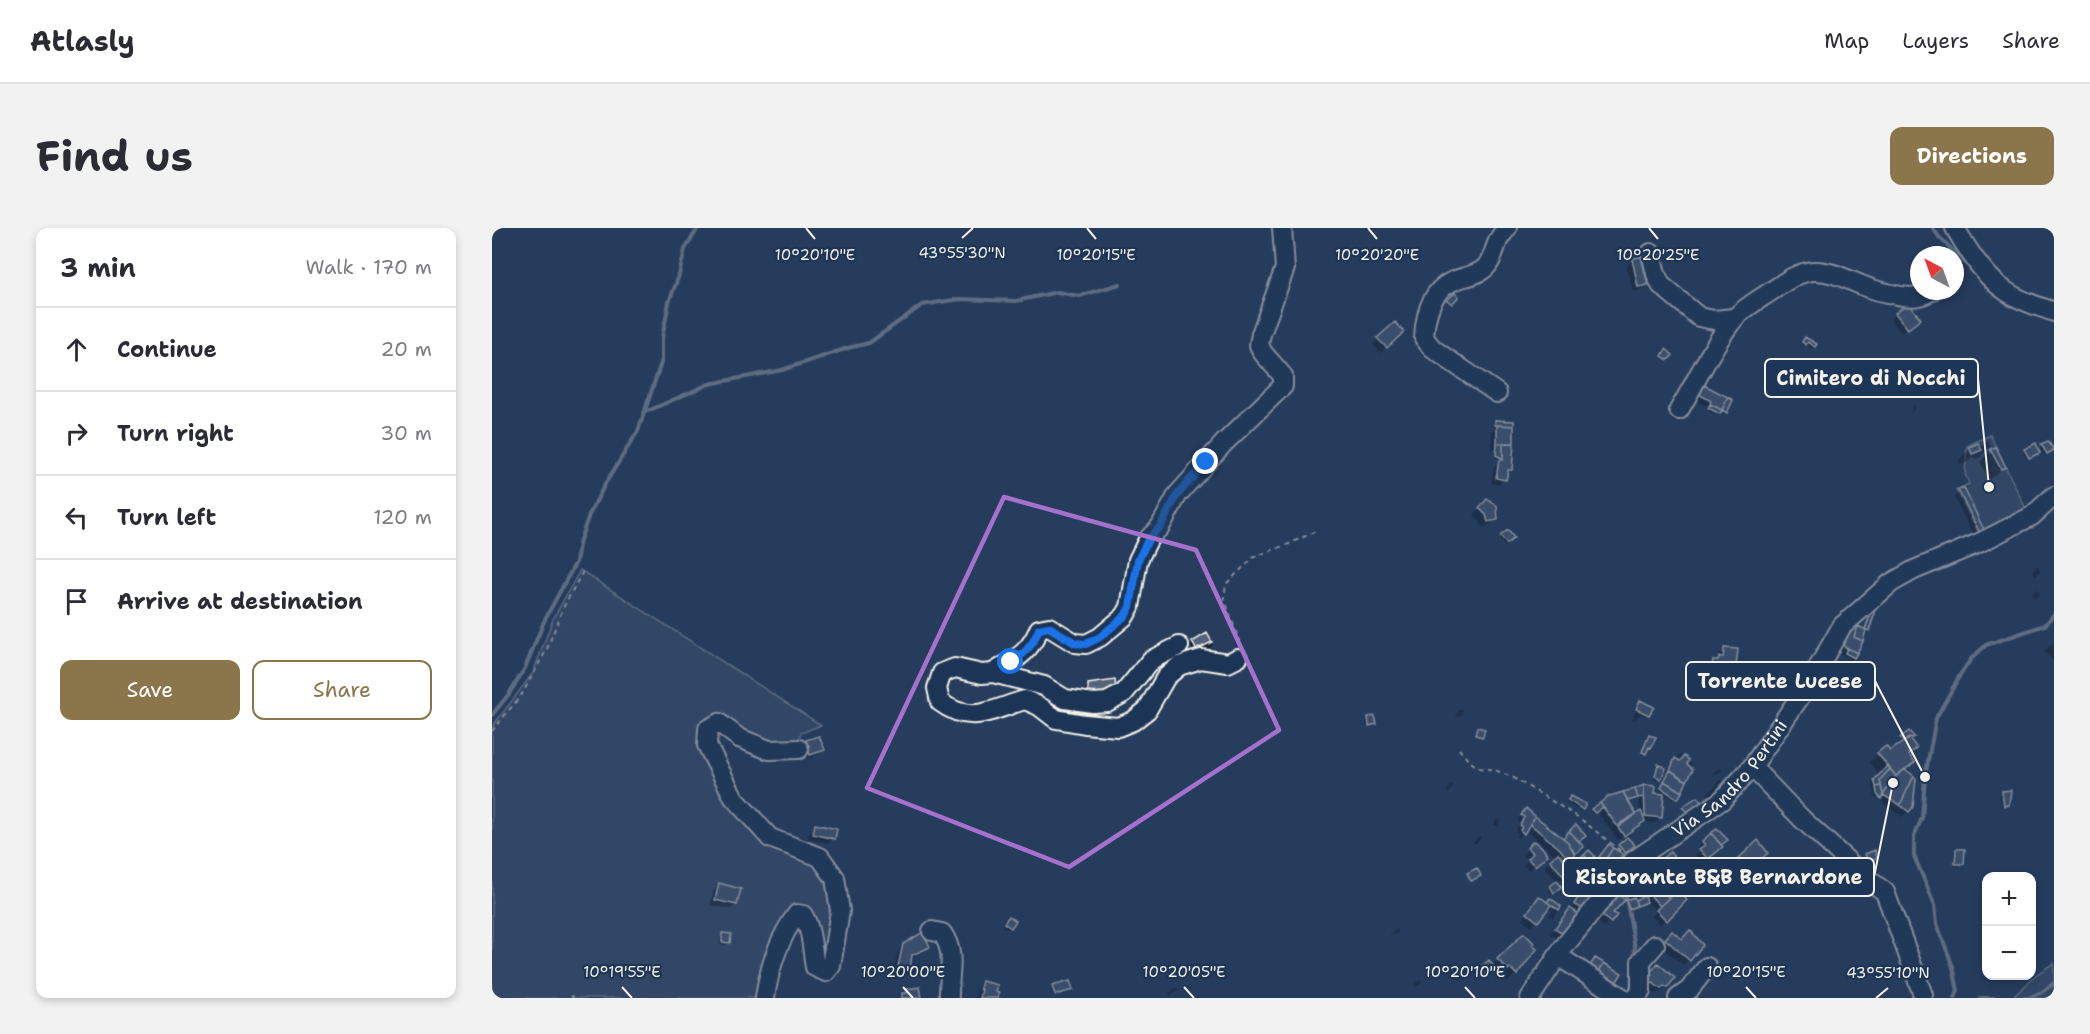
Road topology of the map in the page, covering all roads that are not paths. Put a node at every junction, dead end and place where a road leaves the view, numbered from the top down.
1 (1282, 228) edge
2 (1507, 228) edge
3 (1954, 228) edge
4 (1960, 246) edge
5 (1651, 253) dead end
6 (1964, 256) edge
7 (1910, 298) edge
8 (2054, 312) edge
9 (1734, 318) junction
10 (1497, 393) dead end
11 (1679, 410) dead end
12 (2054, 496) edge
13 (1179, 646) dead end
14 (1238, 658) road end
15 (993, 673) junction
16 (800, 749) dead end
17 (1752, 767) junction
18 (932, 931) dead end
19 (1655, 945) dead end
20 (1558, 956) junction
21 (1707, 967) dead end
22 (1923, 995) dead end
23 (765, 998) edge
24 (949, 998) edge
25 (1530, 998) edge
26 (1623, 998) edge
27 (1636, 998) edge
28 (1678, 998) edge

1 - 15 street
2 - 10 street
3 - 4 street
5 - 9 street
6 - 8 street
7 - 9 street
9 - 11 street
12 - 17 street, Via Sandro Pertini
13 - 15 street
14 - 15 street
16 - 23 street
17 - 20 street, Via Sandro Pertini
17 - 22 street
18 - 24 street
19 - 27 street
20 - 25 street, Via Sandro Pertini
20 - 26 street
21 - 28 street

